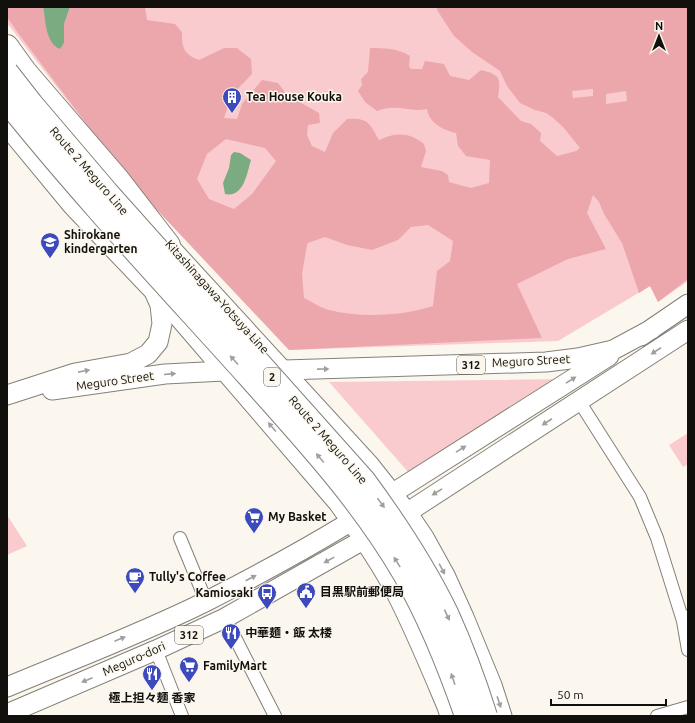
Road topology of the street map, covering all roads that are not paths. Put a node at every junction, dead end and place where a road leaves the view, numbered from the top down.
1 (7, 46) edge
2 (7, 52) edge
3 (7, 72) edge
4 (7, 102) edge
5 (7, 116) edge
6 (7, 124) edge
7 (169, 245) junction
8 (152, 287) junction
9 (688, 304) edge
10 (652, 329) junction
11 (688, 330) edge
12 (284, 370) junction
13 (224, 371) junction
14 (7, 396) edge
15 (579, 402) junction
16 (393, 493) junction
17 (408, 512) junction
18 (350, 522) junction
19 (180, 538) dead end
20 (363, 540) junction
21 (206, 601) junction
22 (225, 618) junction
23 (686, 618) edge
24 (156, 650) junction
25 (688, 650) edge
26 (7, 687) edge
27 (688, 707) edge
28 (7, 714) edge
29 (182, 716) edge
30 (276, 716) edge
31 (449, 716) edge
32 (466, 716) edge
33 (486, 716) edge
34 (503, 716) edge
35 (657, 716) edge

1 - 7 highway
2 - 7 main road, Kitashinagawa-Yotsuya Line
3 -> 33 highway, Route 2 Meguro Line / 2, bridge
32 -> 4 highway, Route 2 Meguro Line / 2, bridge
5 - 8 main road
6 - 8 highway
7 - 12 main road, Kitashinagawa-Yotsuya Line
8 - 13 main road
14 -> 8 main road
9 - 10 main road, Meguro Street / 312
12 -> 10 main road, Meguro Street / 312
16 -> 10 main road, Meguro Street / 312
11 -> 15 main road
12 - 16 main road, Kitashinagawa-Yotsuya Line
14 -> 13 main road, Meguro Street
18 -> 13 main road
15 -> 17 main road
15 - 23 street
16 - 17 main road, Kitashinagawa-Yotsuya Line
17 -> 34 main road, Kitashinagawa-Yotsuya Line
18 - 20 main road
21 -> 18 main road, Meguro-dori / 312
19 - 21 street
20 -> 22 main road, Meguro-dori / 312
20 - 31 main road
26 -> 21 main road, Meguro-dori / 312
22 - 24 main road, Meguro-dori / 312
22 - 30 street
23 - 25 street
24 -> 28 main road, Meguro-dori / 312
24 - 29 street
27 - 35 street

